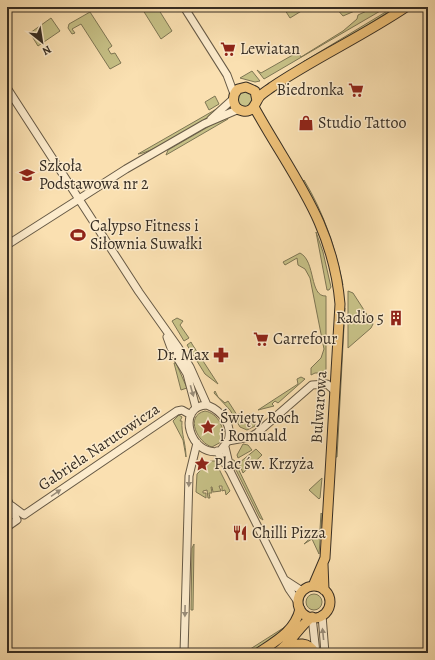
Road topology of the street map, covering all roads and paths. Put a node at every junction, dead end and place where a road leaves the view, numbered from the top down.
1 (184, 7) edge
2 (406, 7) edge
3 (227, 75) junction
4 (290, 75) junction
5 (7, 88) edge
6 (248, 88) junction
7 (234, 96) junction
8 (249, 107) junction
9 (204, 124) junction
10 (79, 198) junction
11 (7, 245) edge
12 (164, 330) junction
13 (336, 377) junction
14 (327, 384) junction
15 (335, 391) junction
16 (207, 405) junction
17 (196, 408) junction
18 (191, 415) junction
19 (229, 431) junction
20 (247, 438) junction
21 (197, 443) junction
22 (226, 444) junction
23 (217, 452) junction
24 (230, 471) junction
25 (7, 499) edge
26 (12, 506) junction
27 (7, 527) edge
28 (323, 564) junction
29 (285, 580) junction
30 (313, 586) junction
31 (324, 590) junction
32 (302, 591) junction
33 (299, 605) junction
34 (322, 615) junction
35 (312, 617) junction
36 (286, 647) junction
37 (184, 653) edge
38 (258, 653) edge
39 (276, 653) edge
40 (315, 653) edge
41 (325, 653) edge

1 - 3 street
2 - 4 main road
3 - 6 street
3 - 7 street
4 - 6 main road
4 - 8 main road
5 - 10 street
6 - 7 main road
6 - 8 main road
7 - 8 main road
7 - 9 street
8 - 9 street
8 - 13 main road, Bulwarowa
9 - 10 street
10 - 11 street
10 - 12 street
12 - 16 street
12 -> 17 street
13 - 14 street
13 - 15 main road, Bulwarowa
14 - 15 street
14 - 20 street
15 - 28 main road, Bulwarowa
16 - 17 street
16 - 19 street
17 - 18 street
18 - 21 street
26 -> 18 street, Gabriela Narutowicza
19 - 20 street
19 - 22 street
20 - 22 street
21 - 23 street
21 -> 37 street
22 - 23 street
22 - 24 street
23 - 24 street
24 - 29 street
25 - 26 street
26 - 27 street
28 - 30 main road, Bulwarowa
28 - 31 main road, Bulwarowa
29 - 32 street
29 - 33 street
30 - 31 main road
30 - 32 main road
31 - 34 main road
32 - 33 main road
33 - 35 main road
33 - 38 main road
34 - 35 main road
41 -> 34 street
35 - 36 main road
35 - 40 street
36 - 39 main road
36 - 40 main road

